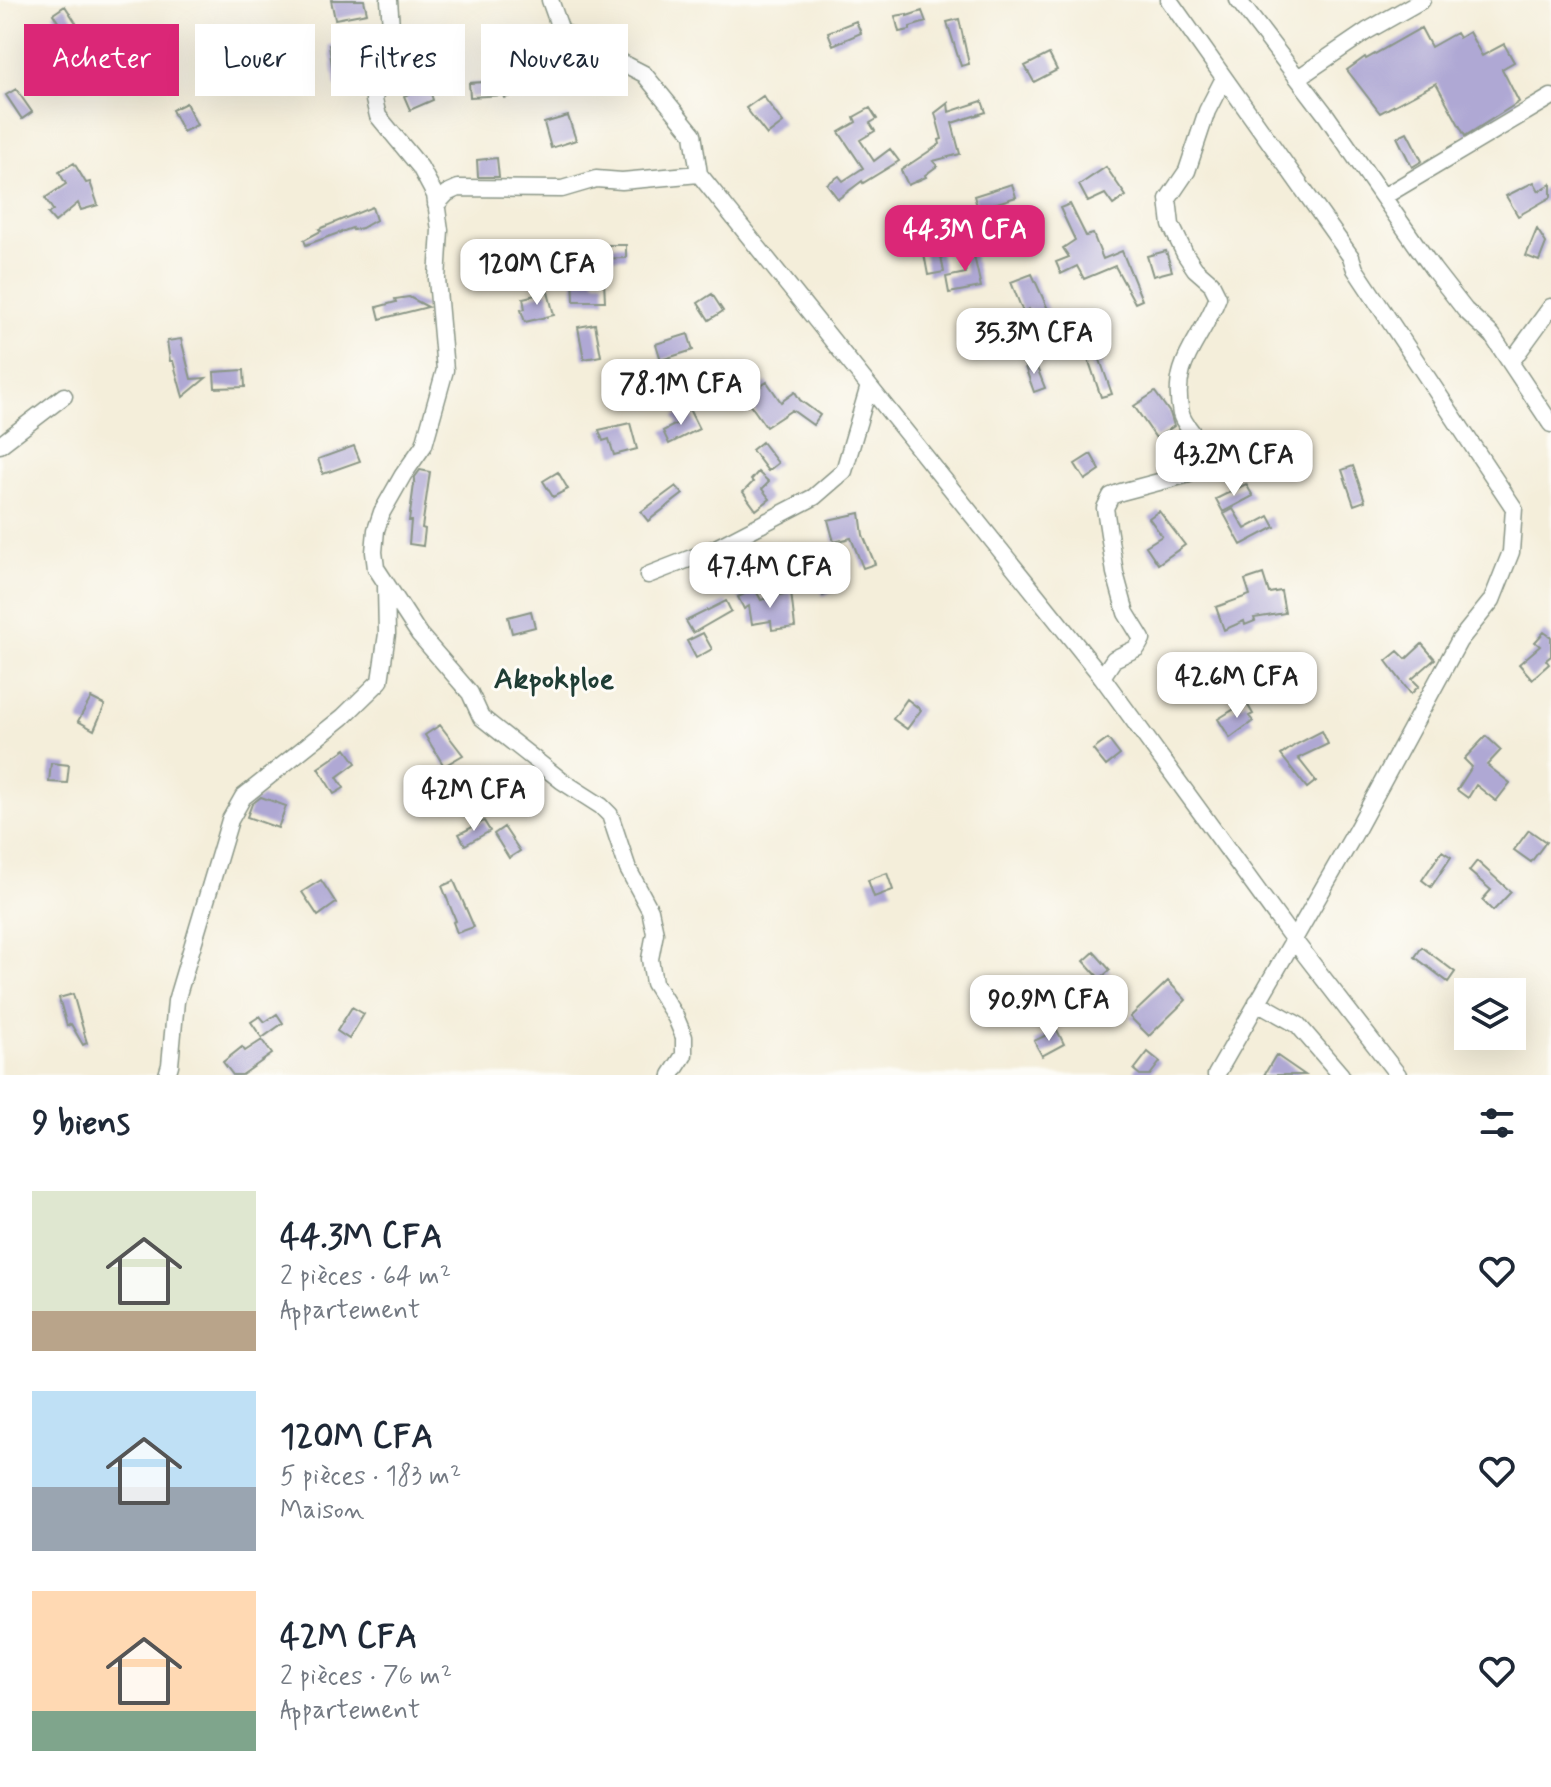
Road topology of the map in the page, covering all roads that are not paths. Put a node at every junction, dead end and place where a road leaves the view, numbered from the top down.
1 (389, 0) edge
2 (550, 0) edge
3 (1169, 0) edge
4 (1238, 0) edge
5 (1422, 0) edge
6 (1224, 78) junction
7 (1298, 78) junction
8 (1551, 97) edge
9 (699, 174) junction
10 (1383, 197) junction
11 (436, 205) junction
12 (1551, 307) edge
13 (1511, 362) junction
14 (869, 386) junction
15 (64, 396) dead end
16 (1551, 424) edge
17 (0, 445) edge
18 (648, 575) dead end
19 (386, 585) junction
20 (1102, 677) junction
21 (1293, 939) junction
22 (1257, 1002) junction
23 (167, 1075) edge
24 (671, 1075) edge
25 (1216, 1075) edge
26 (1341, 1075) edge
27 (1398, 1075) edge

1 - 11 street
2 - 9 street
3 - 6 street
4 - 7 street
5 - 7 street
6 - 20 street
6 - 21 street
7 - 10 street
8 - 10 street
9 - 11 street
9 - 14 street
10 - 13 street
11 - 19 street
12 - 13 street
13 - 16 street
14 - 18 street
14 - 20 street
15 - 17 street
19 - 23 street
19 - 24 street
20 - 21 street
21 - 22 street
21 - 27 street
22 - 25 street
22 - 26 street

